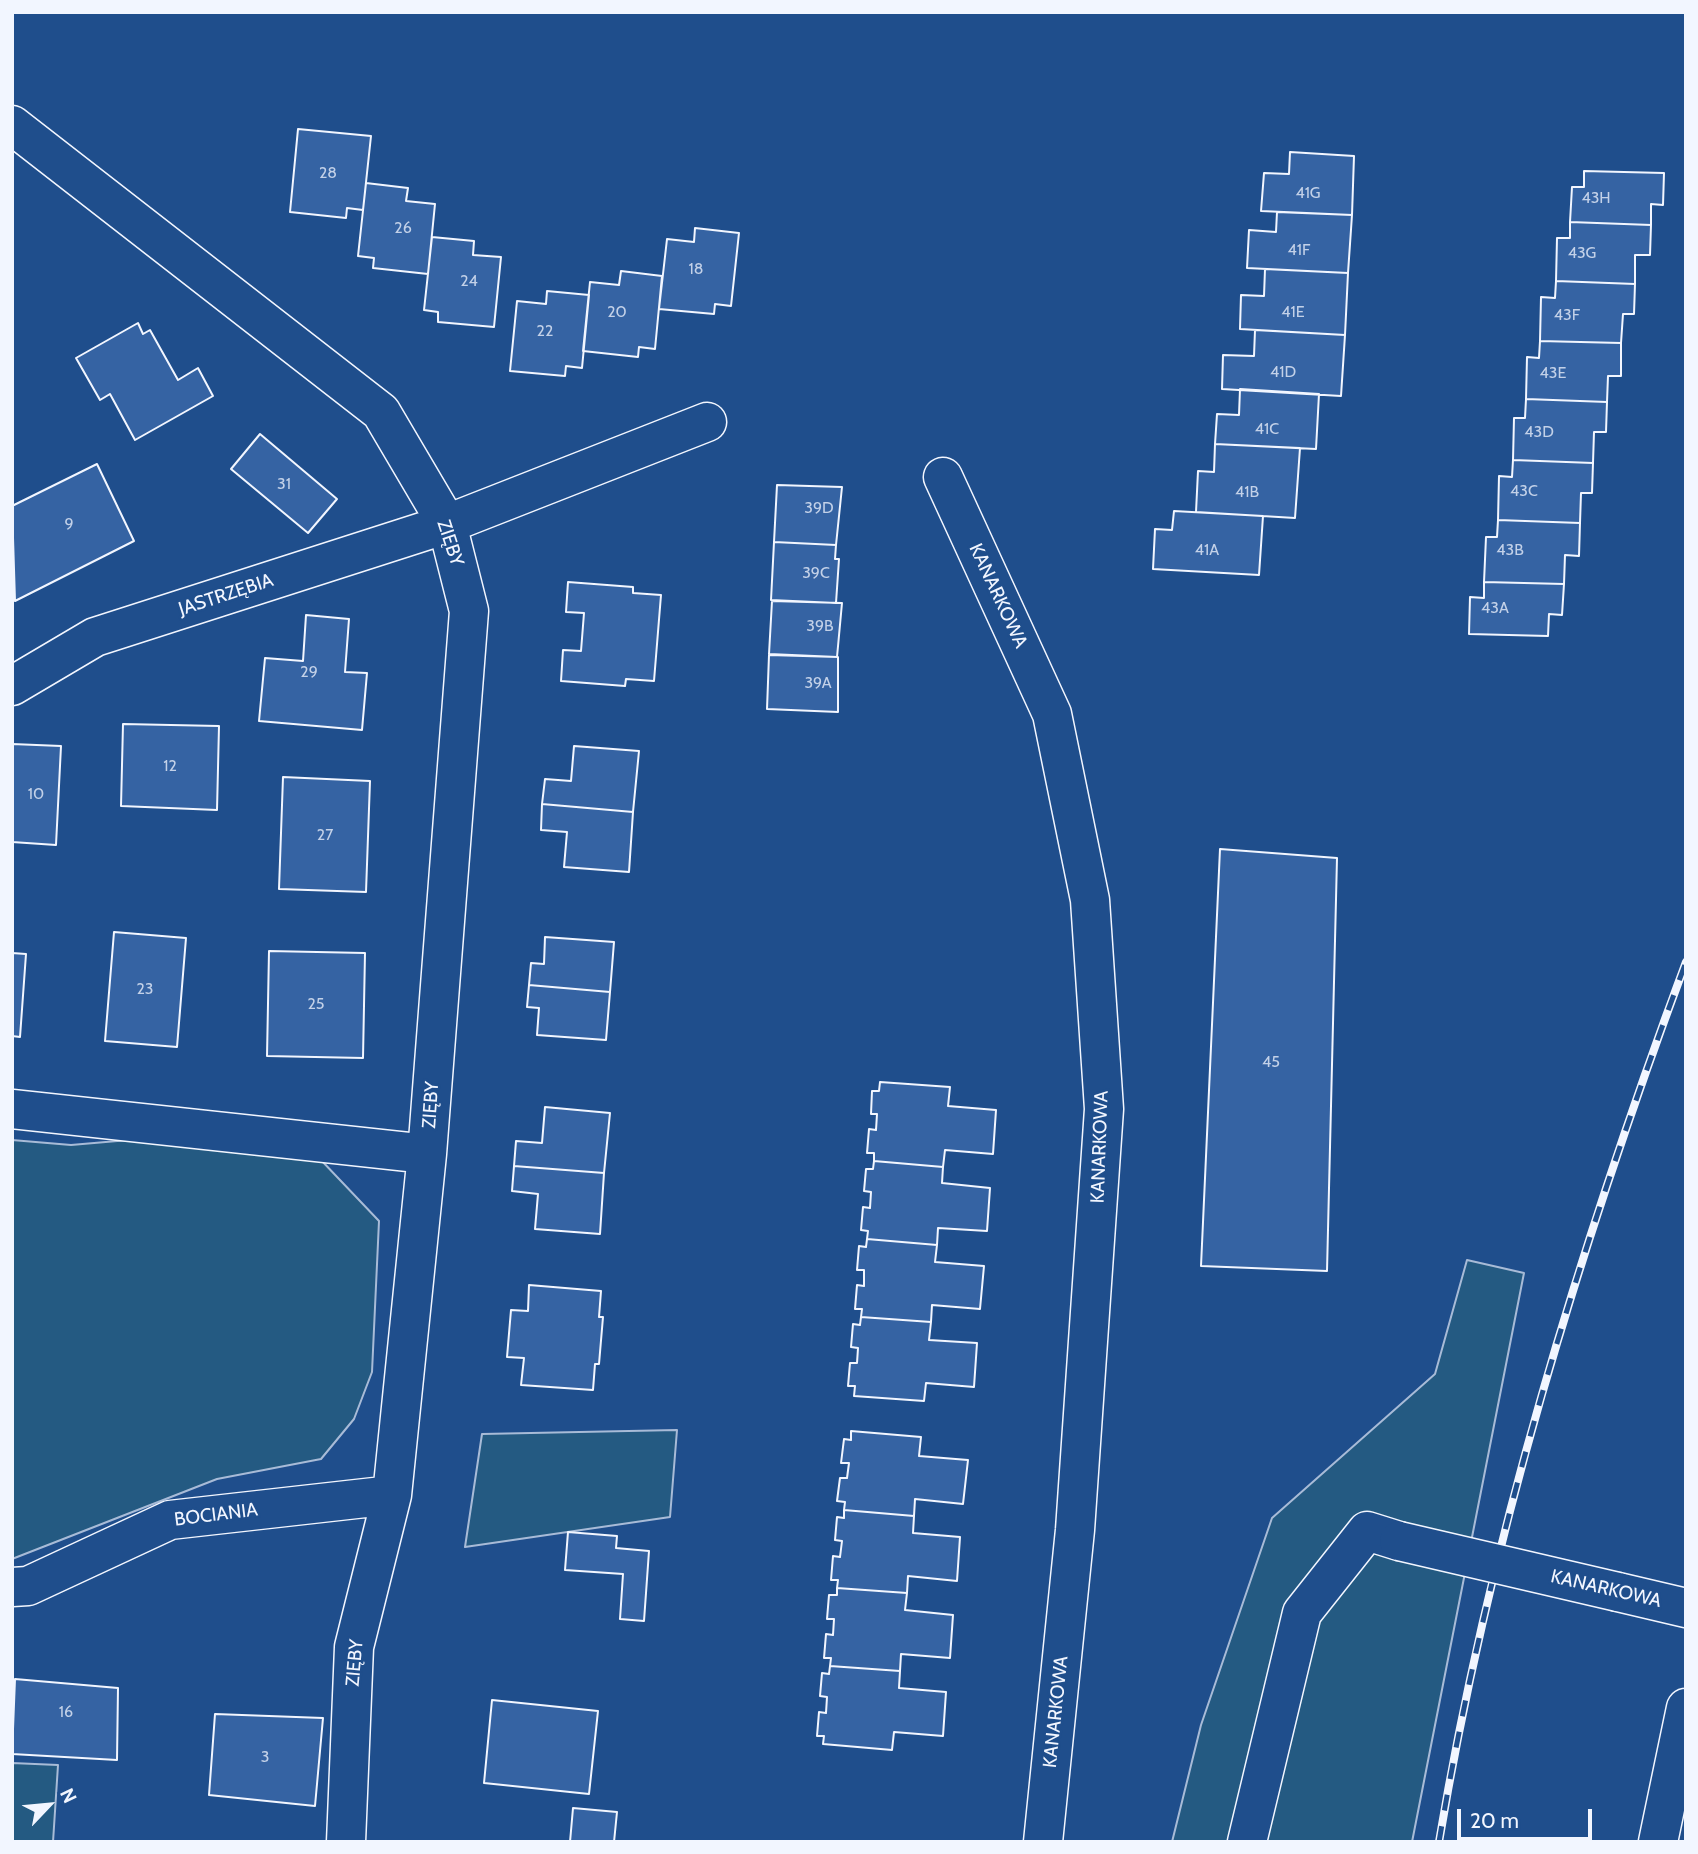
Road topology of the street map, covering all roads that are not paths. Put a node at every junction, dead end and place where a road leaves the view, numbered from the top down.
1 (12, 125) edge
2 (707, 422) dead end
3 (943, 477) dead end
4 (447, 524) junction
5 (12, 686) edge
6 (12, 1109) edge
7 (427, 1154) junction
8 (392, 1495) junction
9 (12, 1587) edge
10 (1686, 1608) edge
11 (1686, 1708) edge
12 (346, 1842) edge
13 (1043, 1842) edge
14 (1247, 1842) edge
15 (1658, 1842) edge

1 - 4 street, ZIĘBY
2 - 4 street, JASTRZĘBIA
3 - 13 street, KANARKOWA
4 - 5 street, JASTRZĘBIA
4 - 7 street, ZIĘBY
6 - 7 street, ZIĘBY
7 - 8 street, ZIĘBY
8 - 9 street, BOCIANIA
8 - 12 street, ZIĘBY
10 - 14 street, KANARKOWA, bridge
11 - 15 street

